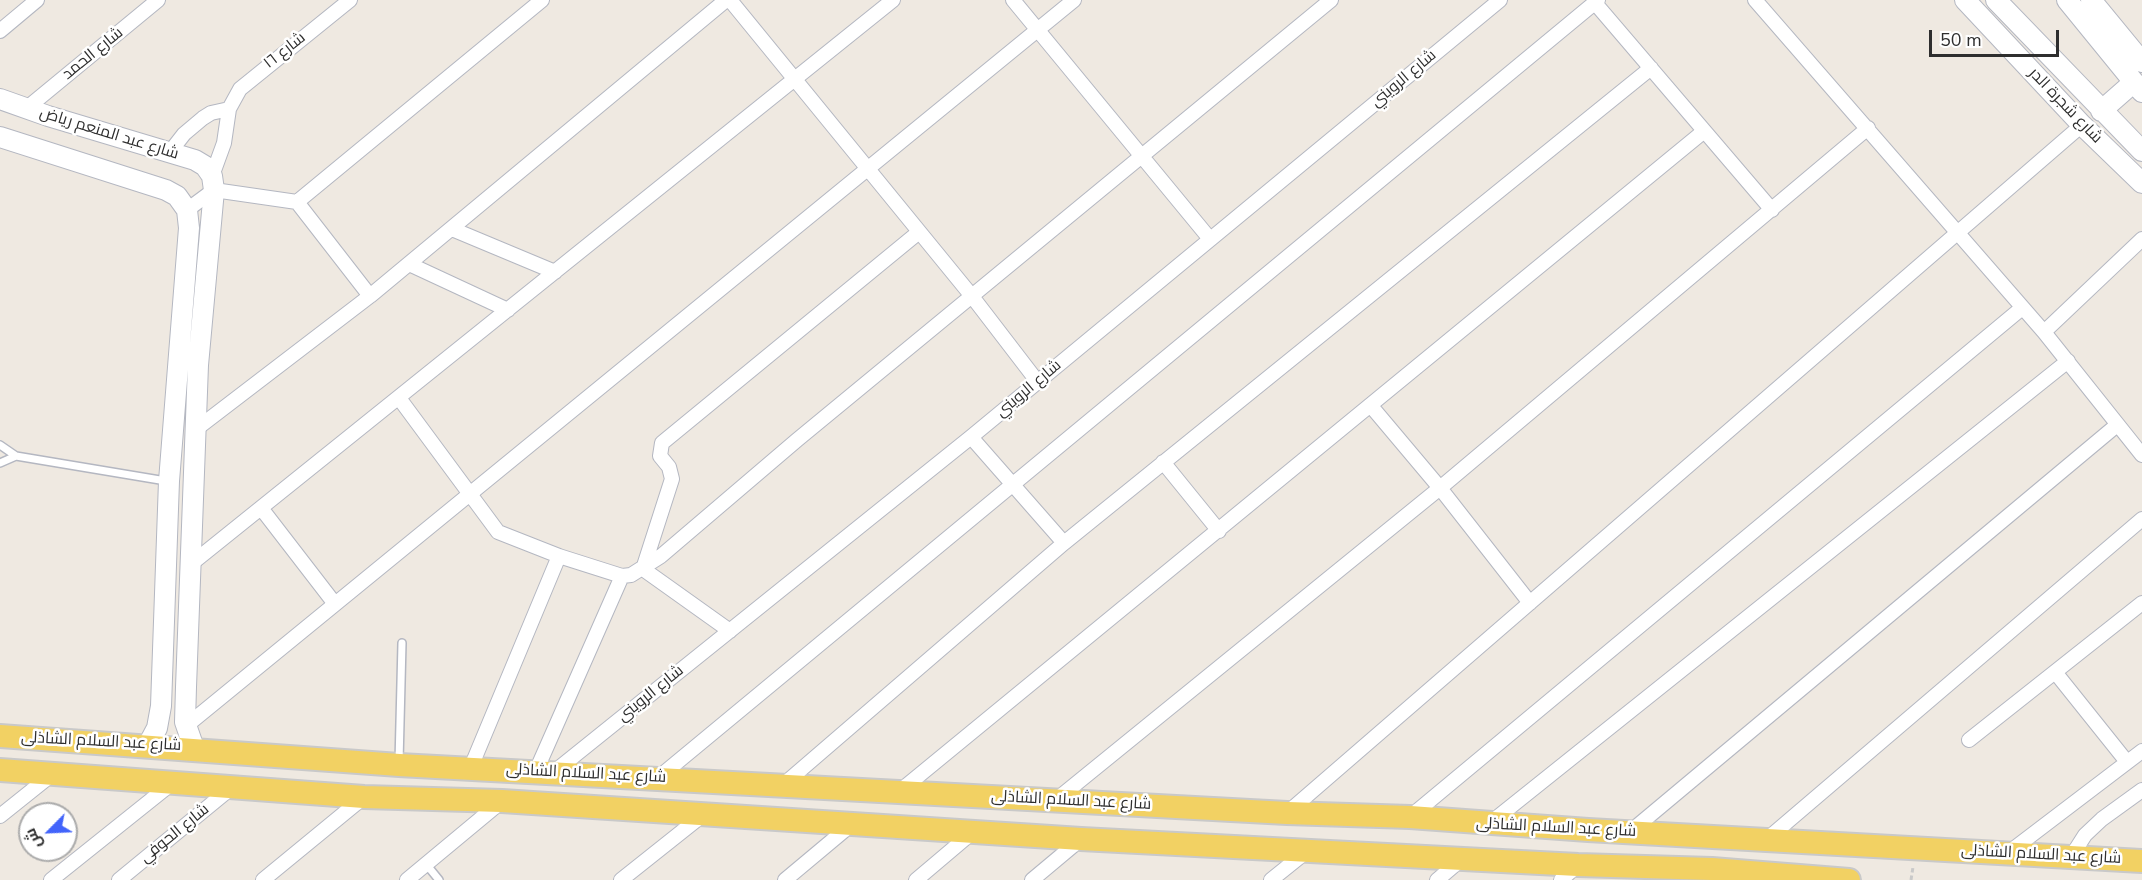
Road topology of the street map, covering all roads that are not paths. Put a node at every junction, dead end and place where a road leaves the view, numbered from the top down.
1 (37, 0) edge
2 (159, 0) edge
3 (350, 0) edge
4 (542, 0) edge
5 (728, 0) edge
6 (893, 0) edge
7 (1013, 0) edge
8 (1074, 0) edge
9 (1331, 0) edge
10 (1500, 0) edge
11 (1755, 0) edge
12 (1965, 0) edge
13 (1996, 0) edge
14 (2067, 0) edge
15 (1597, 1) edge
16 (2096, 2) edge
17 (1038, 30) junction
18 (0, 31) edge
19 (2034, 40) junction
20 (2017, 56) junction
21 (2142, 62) edge
22 (2058, 66) junction
23 (1651, 68) junction
24 (796, 78) junction
25 (2041, 82) junction
26 (2138, 87) edge
27 (0, 99) edge
28 (27, 108) junction
29 (229, 110) junction
30 (2101, 111) junction
31 (2082, 125) junction
32 (1868, 128) junction
33 (1703, 132) junction
34 (0, 137) edge
35 (2142, 151) edge
36 (170, 152) junction
37 (1142, 155) junction
38 (868, 169) junction
39 (213, 183) junction
40 (2142, 183) edge
41 (297, 202) junction
42 (187, 210) junction
43 (1772, 210) junction
44 (452, 229) junction
45 (919, 232) junction
46 (1957, 233) junction
47 (1210, 239) junction
48 (2142, 239) edge
49 (409, 264) junction
50 (555, 272) junction
51 (370, 296) junction
52 (971, 296) junction
53 (2022, 308) junction
54 (508, 310) junction
55 (2044, 332) junction
56 (2068, 361) junction
57 (1037, 381) junction
58 (399, 398) junction
59 (1371, 406) junction
60 (2117, 425) junction
61 (195, 430) junction
62 (971, 437) junction
63 (0, 445) edge
64 (2142, 454) edge
65 (16, 456) junction
66 (1163, 462) junction
67 (0, 464) edge
68 (169, 481) junction
69 (1013, 486) junction
70 (1440, 488) junction
71 (469, 495) junction
72 (261, 508) junction
73 (2142, 519) edge
74 (1219, 531) junction
75 (1064, 543) junction
76 (559, 556) junction
77 (191, 564) junction
78 (644, 569) junction
79 (622, 576) junction
80 (1530, 603) junction
81 (2142, 603) edge
82 (335, 604) junction
83 (730, 631) junction
84 (402, 643) dead end
85 (2055, 672) junction
86 (162, 687) junction
87 (186, 687) junction
88 (186, 726) junction
89 (0, 736) edge
90 (1969, 740) dead end
91 (148, 745) junction
92 (194, 748) junction
93 (2142, 751) edge
94 (318, 757) junction
95 (2127, 762) junction
96 (392, 764) junction
97 (471, 767) junction
98 (0, 770) edge
99 (545, 772) junction
100 (50, 776) junction
101 (658, 778) junction
102 (171, 784) junction
103 (783, 785) junction
104 (231, 788) junction
105 (2142, 790) edge
106 (900, 791) junction
107 (316, 793) junction
108 (363, 797) junction
109 (1056, 800) junction
110 (502, 801) junction
111 (1287, 813) junction
112 (704, 814) junction
113 (0, 816) edge
114 (1351, 816) junction
115 (1410, 817) junction
116 (852, 824) junction
117 (1490, 824) junction
118 (974, 831) junction
119 (1630, 832) junction
120 (1081, 839) junction
121 (1766, 840) junction
122 (1308, 850) junction
123 (1347, 852) junction
124 (2008, 853) junction
125 (2071, 857) junction
126 (1463, 858) junction
127 (2142, 861) edge
128 (426, 864) junction
129 (1570, 873) edge
130 (1706, 875) edge
131 (51, 880) edge
132 (119, 880) edge
133 (263, 880) edge
134 (407, 880) edge
135 (439, 880) edge
136 (621, 880) edge
137 (784, 880) edge
138 (916, 880) edge
139 (1032, 880) edge
140 (1271, 880) edge
141 (1437, 880) edge
142 (1849, 880) edge

1 - 18 street
2 - 28 street, شارع الحمد
3 - 29 street, شارع ١٦
4 - 41 street
5 - 24 street
5 - 44 street
6 - 24 street
7 - 17 street
8 - 17 street
9 - 37 street
10 - 47 street, شارع الرويني
11 - 32 street
12 - 20 main road, شارع شجرة الدر
13 - 19 main road, شارع شجرة الدر
14 - 26 main road
15 - 23 street
15 - 69 street
16 - 21 main road
17 - 37 street
17 - 38 street
19 - 20 main road
19 - 22 main road, شارع شجرة الدر
20 - 25 main road, شارع شجرة الدر
22 - 25 main road
22 - 30 main road, شارع شجرة الدر
23 - 33 street
23 - 66 street
24 - 38 street
24 - 50 street
25 - 31 main road, شارع شجرة الدر
26 - 30 main road
27 - 28 main road, شارع عبد المنعم رياض
28 - 36 main road, شارع عبد المنعم رياض
29 - 36 street
29 - 39 street, شارع ١٦
30 - 35 main road, شارع شجرة الدر
31 - 40 main road, شارع شجرة الدر
31 - 46 street
32 - 43 street
32 - 46 street
33 - 43 street
33 - 59 street
34 - 42 main road
36 - 39 main road, شارع عبد المنعم رياض
37 - 47 street
37 - 52 street
38 - 45 street
38 - 71 street
39 - 41 street
39 - 42 street
39 - 61 main road
41 - 51 street
42 - 68 main road
43 - 70 street
44 - 49 street
44 - 50 street
45 - 52 street
45 - 78 street
46 - 53 street
46 - 80 street
47 - 57 street, شارع الرويني
48 - 55 street
49 - 51 street
49 - 54 street
50 - 54 street
51 - 61 street
52 - 57 street
52 - 78 street
53 - 55 street
53 - 115 street
54 - 58 street
55 - 56 street
56 - 60 street
56 - 117 street
57 - 62 street, شارع الرويني
58 - 71 street
58 - 72 street
59 - 70 street
59 - 74 street
60 - 64 street
60 - 119 street
61 - 77 main road
62 - 69 street
62 - 83 street, شارع الرويني
63 - 65 lane
65 - 67 lane
65 - 68 lane
66 - 74 street
66 - 75 street
68 - 86 main road
69 - 75 street
69 - 101 street
70 - 80 street
70 - 109 street
71 - 76 street
71 - 82 street
72 - 77 street
72 - 82 street
73 - 121 street
74 - 106 street
75 - 103 street
76 - 79 street
76 - 97 street
77 - 87 main road
78 - 79 street
78 - 83 street
79 - 99 street
80 - 111 street
81 - 85 street
82 - 88 street
83 - 99 street, شارع الرويني
84 - 96 lane
85 - 90 street
85 - 95 street
86 - 87 main road
86 - 91 main road
87 - 88 main road
88 - 92 main road
89 - 91 main road, شارع عبد السلام الشاذلى
91 - 92 main road, شارع عبد السلام الشاذلى
92 - 94 main road, شارع عبد السلام الشاذلى
93 - 95 street
94 - 96 main road, شارع عبد السلام الشاذلى
94 - 107 main road
95 - 124 street
96 - 97 main road, شارع عبد السلام الشاذلى
96 - 108 main road
97 - 99 main road, شارع عبد السلام الشاذلى
98 - 100 main road, شارع عبد السلام الشاذلى
99 - 101 main road, شارع عبد السلام الشاذلى
100 - 102 main road, شارع عبد السلام الشاذلى
100 - 113 street
101 - 103 main road, شارع عبد السلام الشاذلى
102 - 104 main road, شارع عبد السلام الشاذلى
102 - 131 street
103 - 106 main road, شارع عبد السلام الشاذلى
104 - 107 main road, شارع عبد السلام الشاذلى
104 - 132 street, شارع الحوفي
105 - 125 street
106 - 109 main road, شارع عبد السلام الشاذلى
107 - 108 main road, شارع عبد السلام الشاذلى
108 - 110 main road, شارع عبد السلام الشاذلى
108 - 133 street
109 - 111 main road, شارع عبد السلام الشاذلى
110 - 112 main road, شارع عبد السلام الشاذلى
110 - 128 street
111 - 114 main road, شارع عبد السلام الشاذلى
112 - 116 main road, شارع عبد السلام الشاذلى
112 - 136 street
114 - 115 main road, شارع عبد السلام الشاذلى
114 - 123 main road
115 - 117 main road, شارع عبد السلام الشاذلى
116 - 118 main road, شارع عبد السلام الشاذلى
116 - 137 street
117 - 119 main road, شارع عبد السلام الشاذلى
118 - 120 main road, شارع عبد السلام الشاذلى
118 - 138 street
119 - 121 main road, شارع عبد السلام الشاذلى
120 - 122 main road, شارع عبد السلام الشاذلى
120 - 139 street
121 - 124 main road, شارع عبد السلام الشاذلى
122 - 123 main road, شارع عبد السلام الشاذلى
122 - 140 street
123 - 126 main road, شارع عبد السلام الشاذلى
124 - 125 main road, شارع عبد السلام الشاذلى
125 - 127 main road, شارع عبد السلام الشاذلى
126 - 129 main road, شارع عبد السلام الشاذلى
126 - 141 street
128 - 134 street
128 - 135 lane
129 - 130 main road, شارع عبد السلام الشاذلى
130 - 142 main road, شارع عبد السلام الشاذلى

